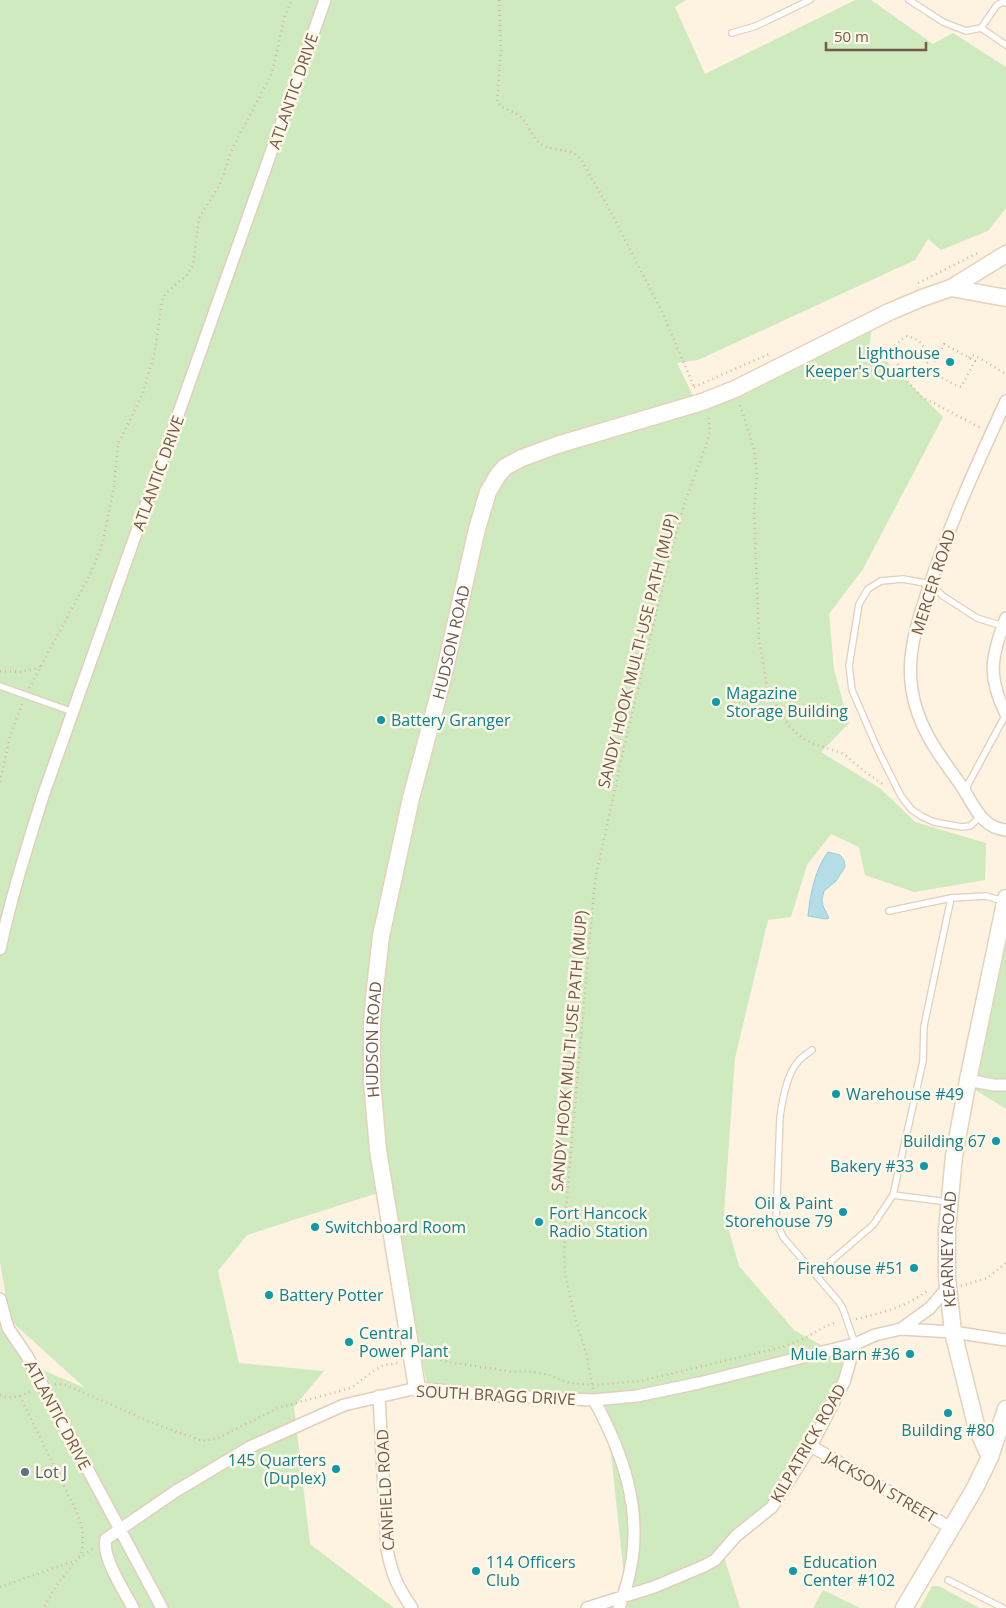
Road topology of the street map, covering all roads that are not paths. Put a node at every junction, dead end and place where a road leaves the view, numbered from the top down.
1 (325, 0) edge
2 (810, 0) edge
3 (909, 0) edge
4 (1006, 3) edge
5 (981, 28) junction
6 (732, 33) dead end
7 (1006, 46) edge
8 (1006, 254) edge
9 (951, 288) junction
10 (1006, 298) edge
11 (1006, 401) edge
12 (930, 584) junction
13 (1004, 622) edge
14 (0, 686) edge
15 (74, 712) junction
16 (1006, 714) edge
17 (965, 790) junction
18 (980, 817) junction
19 (1006, 830) edge
20 (951, 898) junction
21 (1006, 900) edge
22 (890, 911) dead end
23 (0, 949) edge
24 (812, 1050) dead end
25 (968, 1080) junction
26 (1006, 1085) edge
27 (893, 1196) junction
28 (949, 1202) junction
29 (816, 1274) junction
30 (954, 1286) junction
31 (0, 1299) edge
32 (901, 1329) junction
33 (953, 1332) junction
34 (1006, 1340) edge
35 (855, 1344) junction
36 (417, 1388) junction
37 (379, 1396) junction
38 (594, 1400) junction
39 (1006, 1409) edge
40 (810, 1446) junction
41 (990, 1457) junction
42 (951, 1528) junction
43 (121, 1529) junction
44 (948, 1580) dead end
45 (623, 1596) junction
46 (133, 1608) edge
47 (162, 1608) edge
48 (412, 1608) edge
49 (586, 1608) edge
50 (620, 1608) edge
51 (904, 1608) edge
52 (1003, 1608) edge

1 - 15 street, ATLANTIC DRIVE
2 - 6 lane
3 - 5 lane
4 - 5 lane
5 - 7 lane
8 - 9 street, HUDSON ROAD
9 - 10 street
9 - 36 street, HUDSON ROAD
11 - 12 street, MERCER ROAD
12 - 13 lane
12 - 17 street, MERCER ROAD
12 - 18 lane
13 - 16 street
14 - 15 lane
15 - 23 street, ATLANTIC DRIVE
16 - 17 lane
17 - 18 street, MERCER ROAD
18 - 19 street, MERCER ROAD
20 - 21 lane
20 - 22 lane
20 - 27 lane
21 - 25 street, KEARNEY ROAD
24 - 29 lane
25 - 26 street
25 - 28 street, KEARNEY ROAD
27 - 28 lane
27 - 29 lane
28 - 30 street, KEARNEY ROAD
29 - 35 lane
30 - 32 street, SOUTH BRAGG DRIVE
30 - 33 street, KEARNEY ROAD
31 - 43 street, ATLANTIC DRIVE
32 - 33 street, SOUTH BRAGG DRIVE
32 - 35 street, SOUTH BRAGG DRIVE
33 - 34 street, SOUTH BRAGG DRIVE
33 - 41 street, KEARNEY ROAD
35 - 38 street, SOUTH BRAGG DRIVE
35 - 40 street, KILPATRICK ROAD
36 - 37 street, SOUTH BRAGG DRIVE
36 - 38 street, SOUTH BRAGG DRIVE
37 - 43 street, SOUTH BRAGG DRIVE
37 - 48 street, CANFIELD ROAD
38 - 45 street
39 - 41 street
40 - 42 street, JACKSON STREET
40 - 45 street, KILPATRICK ROAD
41 - 42 street
42 - 51 street
43 - 46 street, SOUTH BRAGG DRIVE
43 - 47 street, ATLANTIC DRIVE
44 - 52 lane
45 - 49 street, KILPATRICK ROAD
45 - 50 street

